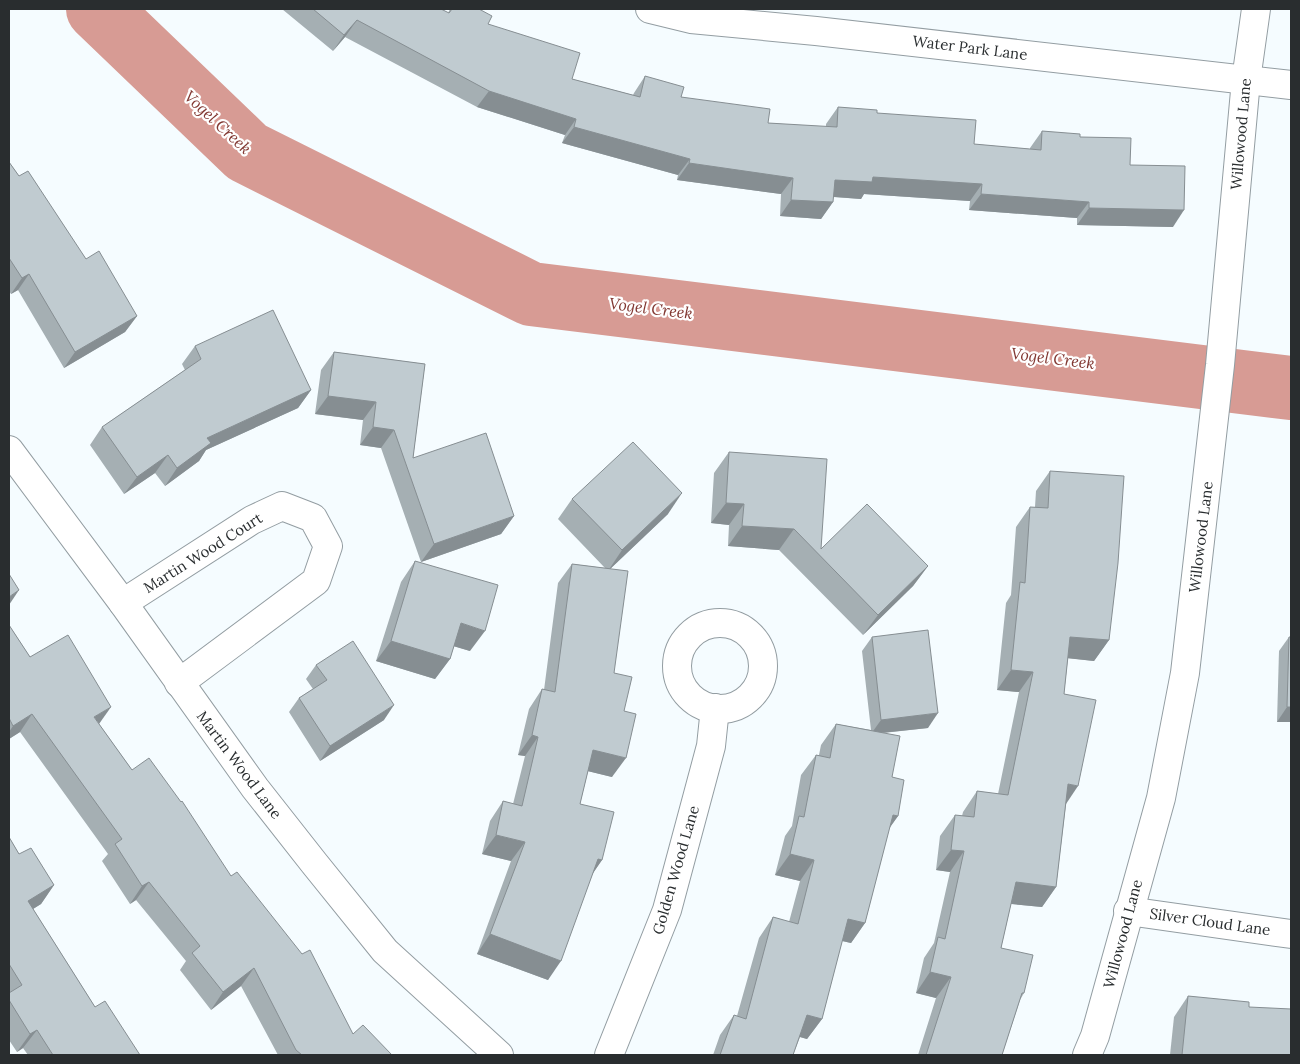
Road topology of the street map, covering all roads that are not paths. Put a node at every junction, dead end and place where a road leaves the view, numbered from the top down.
1 (650, 9) edge
2 (1256, 9) edge
3 (816, 20) edge
4 (1246, 80) junction
5 (1291, 85) edge
6 (9, 450) edge
7 (123, 603) junction
8 (179, 683) junction
9 (715, 708) dead end
10 (1128, 911) junction
11 (1291, 934) edge
12 (499, 1055) edge
13 (609, 1055) edge
14 (1088, 1055) edge

1 - 3 street, Water Park Lane
2 - 4 street, Willowood Lane
3 - 4 street, Water Park Lane
4 - 5 street, Water Park Lane
4 - 10 street, Willowood Lane
6 - 7 street, Martin Wood Lane
7 - 8 street, Martin Wood Lane
7 - 8 street, Martin Wood Court
8 - 12 street, Martin Wood Lane
9 - 13 street, Golden Wood Lane
10 - 11 street, Silver Cloud Lane
10 - 14 street, Willowood Lane

